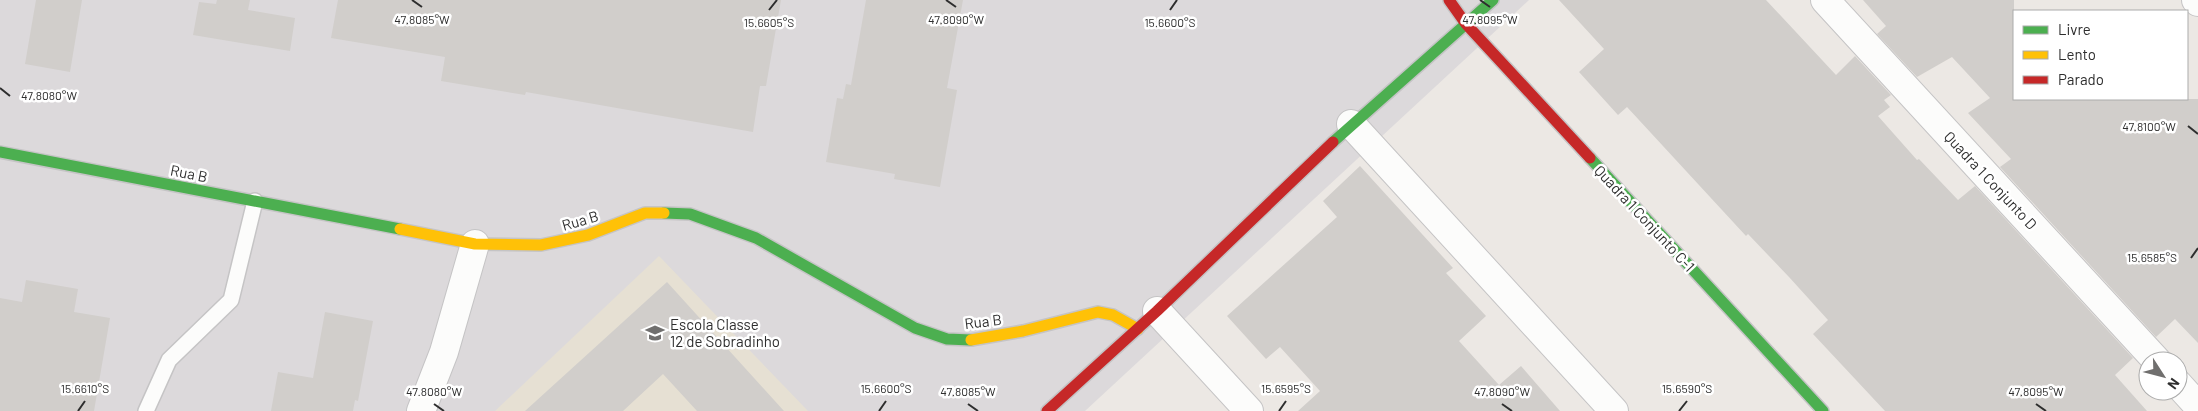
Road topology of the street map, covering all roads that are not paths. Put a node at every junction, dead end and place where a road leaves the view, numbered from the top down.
1 (1449, 0) edge
2 (1493, 0) edge
3 (1824, 0) edge
4 (1466, 24) junction
5 (1351, 124) junction
6 (0, 152) edge
7 (255, 201) junction
8 (475, 244) junction
9 (1148, 320) junction
10 (2148, 351) edge
11 (2188, 395) edge
12 (2198, 406) edge
13 (146, 411) edge
14 (421, 411) edge
15 (1047, 411) edge
16 (1249, 411) edge
17 (1614, 411) edge
18 (1823, 411) edge

1 - 4 street, Quadra 1 Conjunto C-1
2 - 4 street
3 - 10 street, Quadra 1 Conjunto D
4 - 5 street
4 - 18 street, Quadra 1 Conjunto C-1
5 - 9 street
5 - 17 street
6 - 7 street, Rua B
7 - 8 street, Rua B
7 - 13 lane
8 - 9 street, Rua B
8 - 14 street
9 - 15 street
9 - 16 street
11 - 12 street

